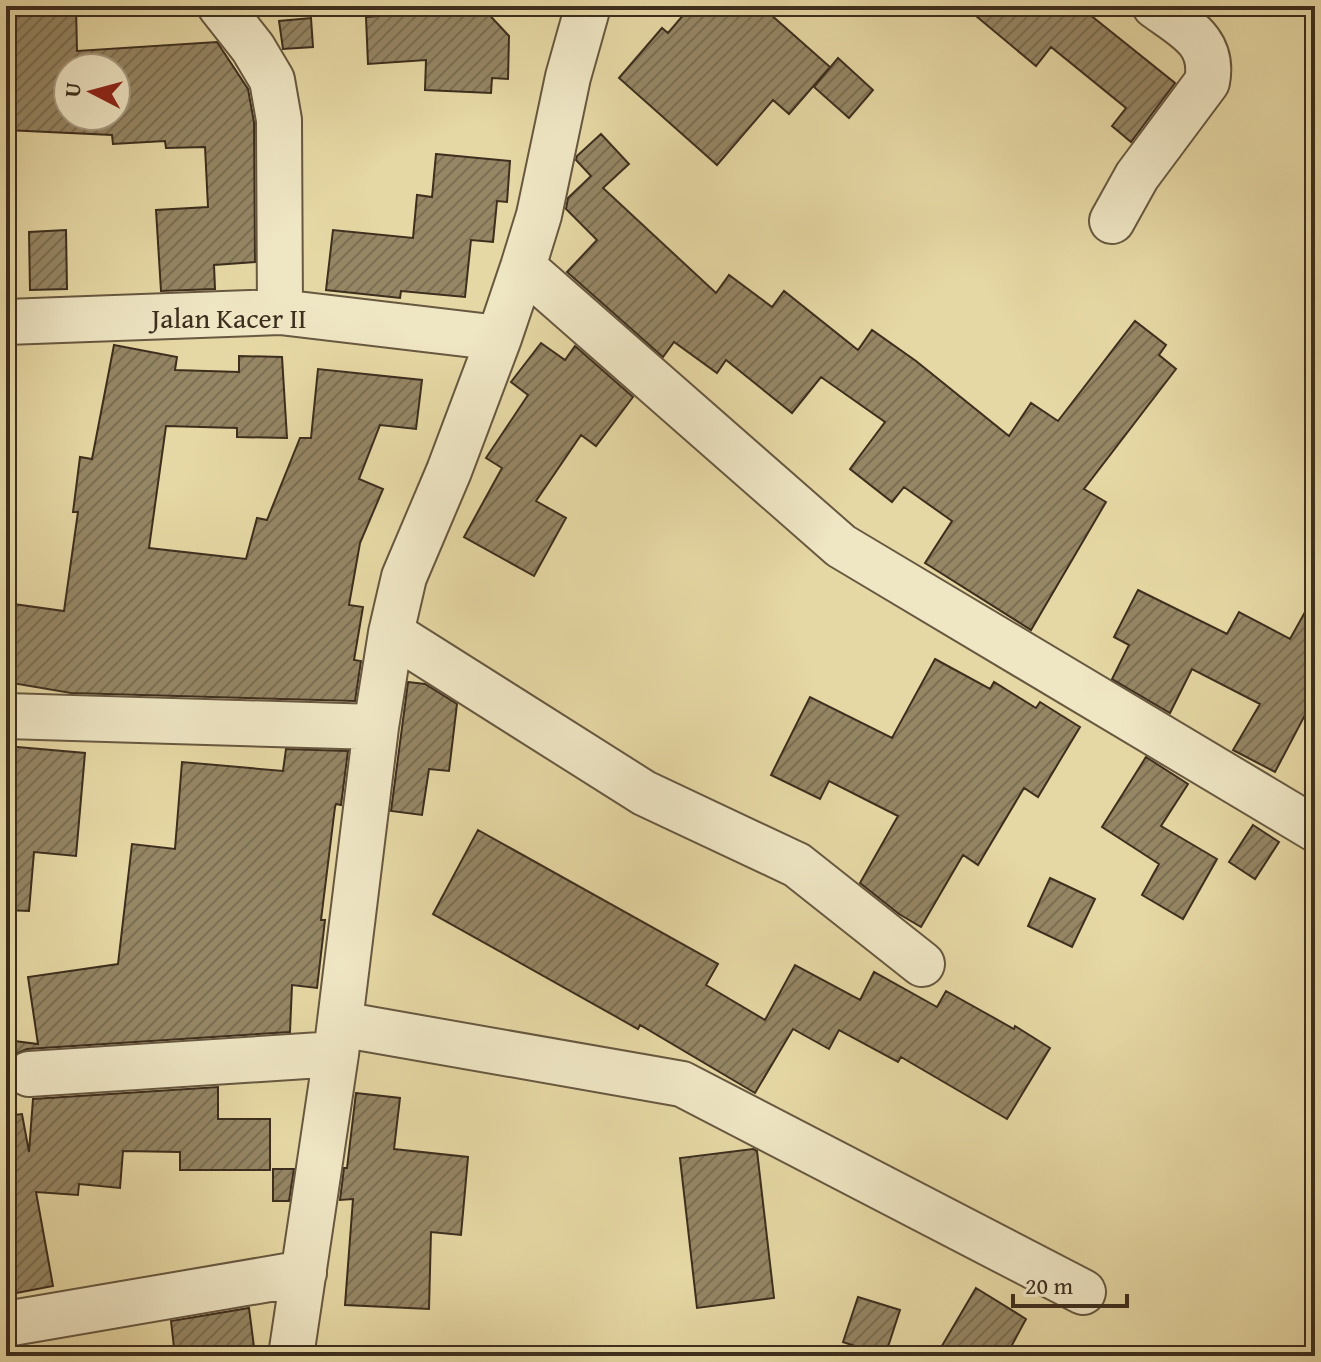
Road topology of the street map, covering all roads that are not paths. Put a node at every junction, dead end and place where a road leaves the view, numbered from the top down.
1 (220, 6) edge
2 (588, 6) edge
3 (1155, 6) edge
4 (1112, 221) dead end
5 (523, 267) junction
6 (280, 312) junction
7 (6, 322) edge
8 (499, 338) junction
9 (391, 633) junction
10 (6, 716) edge
11 (376, 727) junction
12 (1315, 829) edge
13 (922, 964) dead end
14 (338, 1039) junction
15 (29, 1074) dead end
16 (304, 1273) junction
17 (1083, 1292) dead end
18 (6, 1324) edge
19 (291, 1356) edge

1 - 6 street
2 - 5 street
3 - 4 street
5 - 8 street
5 - 12 street
6 - 7 street, Jalan Kacer II
6 - 8 street, Jalan Kacer II
8 - 9 street
9 - 11 street
9 - 13 street
10 - 11 street
11 - 14 street
14 - 15 street
14 - 16 street
14 - 17 street
16 - 18 street
16 - 19 street

